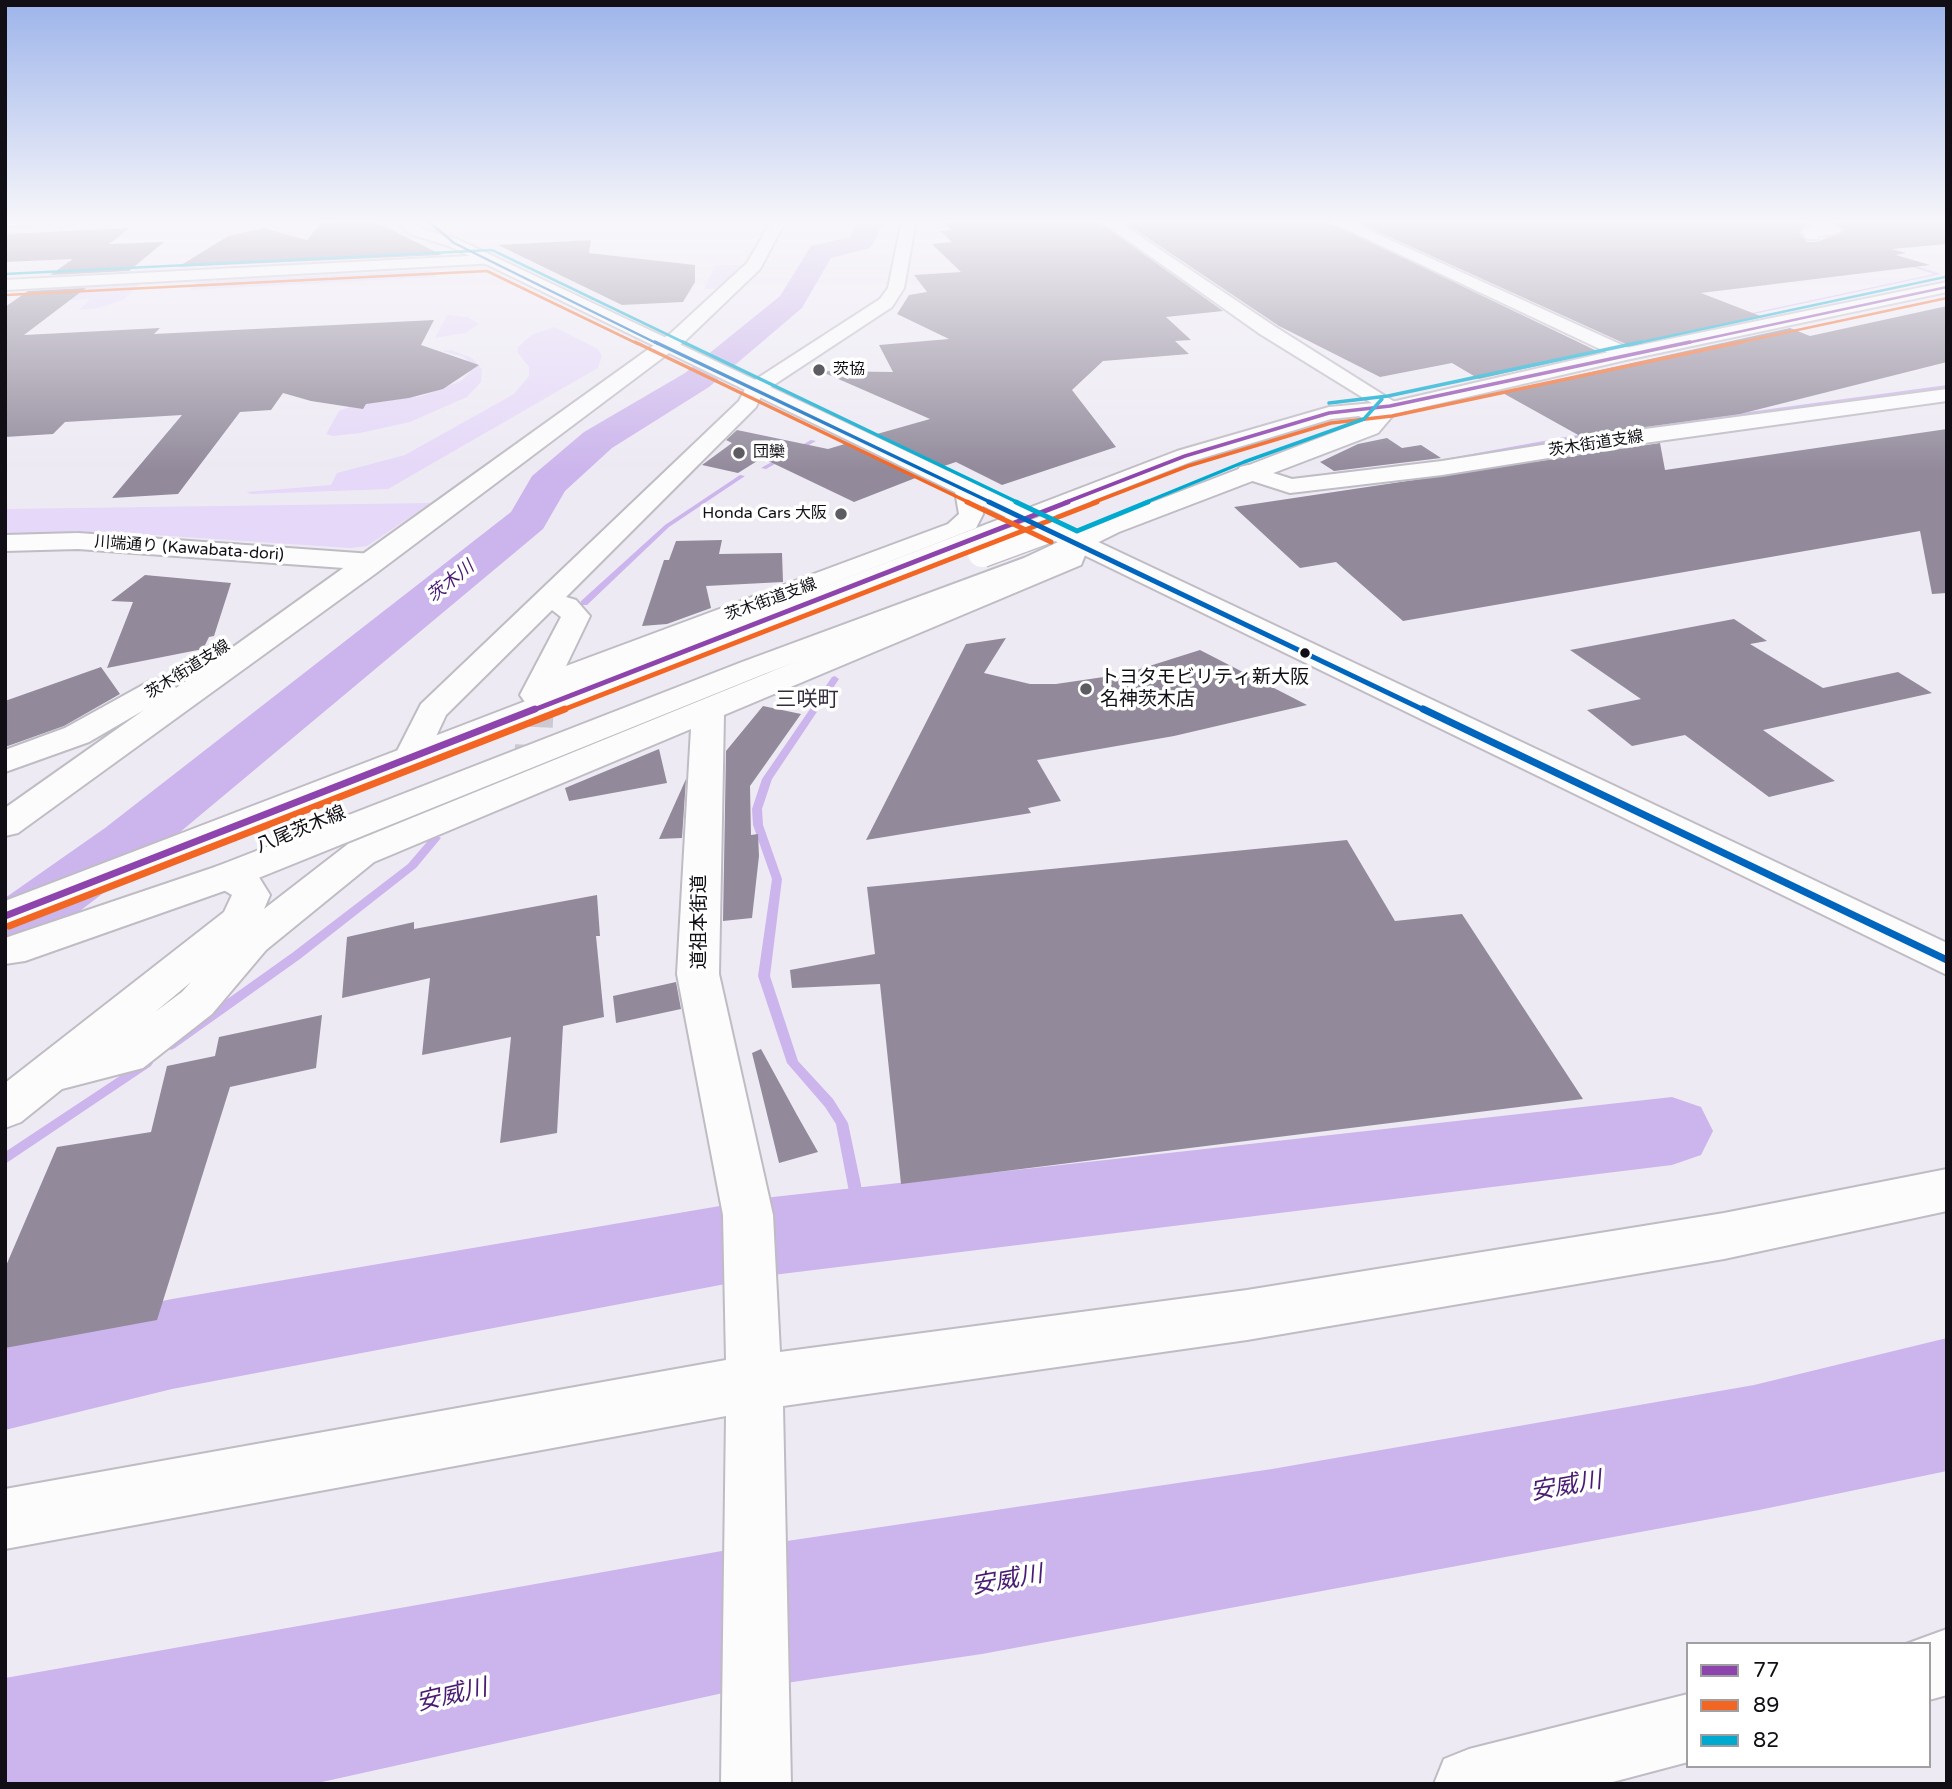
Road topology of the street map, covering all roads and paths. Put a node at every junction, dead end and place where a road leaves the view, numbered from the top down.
1 (577, 303) edge
2 (719, 303) edge
3 (885, 303) edge
4 (1229, 303) edge
5 (1516, 303) edge
6 (1864, 303) edge
7 (672, 350) junction
8 (1626, 354) junction
9 (749, 387) junction
10 (1947, 395) edge
11 (1390, 406) junction
12 (1248, 472) junction
13 (967, 491) junction
14 (1050, 530) junction
15 (5, 543) edge
16 (368, 565) junction
17 (548, 600) junction
18 (674, 677) junction
19 (708, 709) junction
20 (412, 755) junction
21 (5, 762) edge
22 (344, 792) junction
23 (5, 825) edge
24 (228, 876) junction
25 (7, 938) edge
26 (1947, 960) edge
27 (45, 1075) junction
28 (5, 1109) edge
29 (1947, 1190) edge
30 (754, 1397) junction
31 (5, 1519) edge
32 (1686, 1729) edge
33 (756, 1784) edge
34 (1469, 1784) edge

1 - 7 main road
2 - 7 main road
3 - 9 main road
4 - 11 main road
5 - 8 main road
6 - 8 main road
7 - 9 main road
7 - 16 main road
8 - 11 main road
9 - 13 main road
9 - 17 main road
10 - 12 main road, 茨木街道支線
11 - 12 main road
11 - 14 main road
11 - 14 main road
12 - 14 main road
13 - 14 main road
13 - 17 main road, 茨木街道支線
14 - 18 main road, 八尾茨木線, bridge
14 - 19 main road
14 - 20 main road
14 - 24 main road
14 - 26 main road
15 - 16 main road, 川端通り (Kawabata-dori)
16 - 21 main road, 茨木街道支線
16 - 23 main road
17 - 20 main road
18 - 22 main road, 八尾茨木線
18 - 25 main road, 八尾茨木線
19 - 27 main road
19 - 30 main road, 道祖本街道
20 - 22 main road
22 - 25 main road, 八尾茨木線
24 - 25 main road
24 - 27 main road
27 - 28 main road
29 - 30 main road
30 - 31 main road
30 - 33 main road, 道祖本街道
32 - 34 main road

